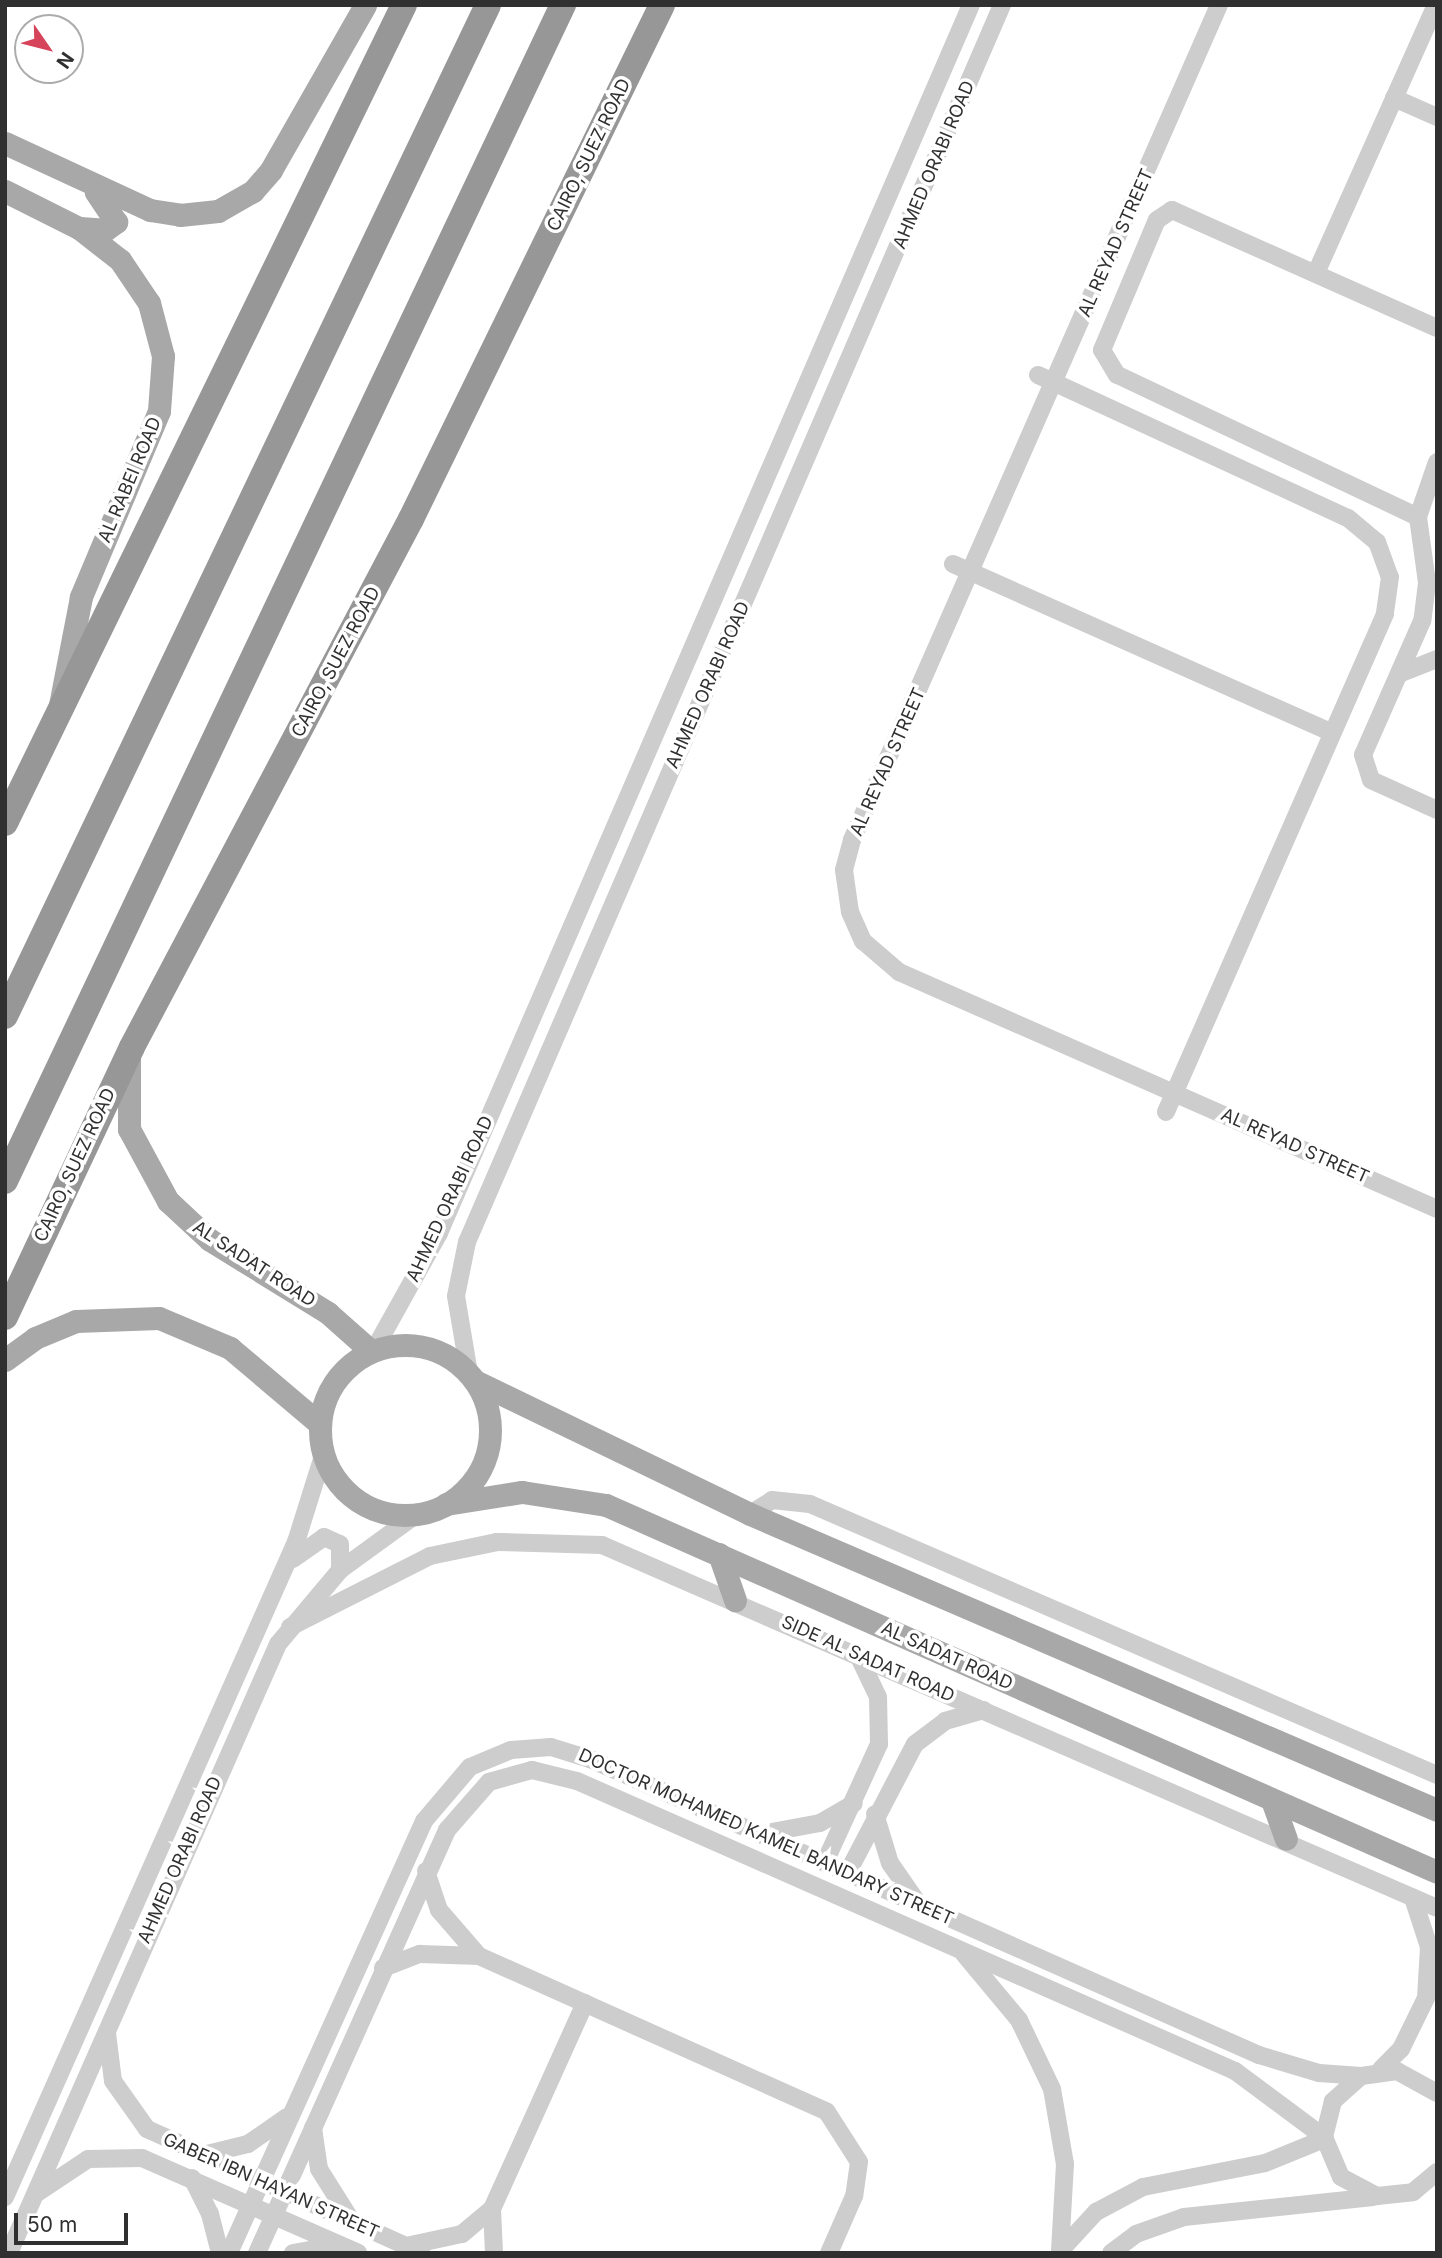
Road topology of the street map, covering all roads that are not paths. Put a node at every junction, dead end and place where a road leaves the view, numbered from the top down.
1 (365, 5) edge
2 (404, 5) edge
3 (488, 5) edge
4 (563, 5) edge
5 (662, 5) edge
6 (971, 5) edge
7 (1002, 5) edge
8 (1219, 5) edge
9 (1436, 5) edge
10 (1394, 98) junction
11 (1437, 117) edge
12 (5, 143) edge
13 (88, 184) junction
14 (5, 191) edge
15 (79, 228) junction
16 (1317, 273) junction
17 (1437, 328) edge
18 (815, 370) junction
19 (1038, 375) dead end
20 (842, 380) junction
21 (1055, 383) junction
22 (1437, 462) edge
23 (1418, 517) junction
24 (953, 564) dead end
25 (972, 573) junction
26 (1437, 659) edge
27 (1399, 674) junction
28 (59, 714) junction
29 (1332, 733) junction
30 (1437, 810) edge
31 (5, 823) edge
32 (5, 1016) edge
33 (132, 1047) junction
34 (1174, 1093) junction
35 (1166, 1112) dead end
36 (482, 1134) junction
37 (507, 1145) junction
38 (5, 1181) edge
39 (1437, 1209) edge
40 (5, 1317) edge
41 (372, 1351) junction
42 (5, 1360) edge
43 (472, 1377) junction
44 (320, 1424) junction
45 (323, 1456) junction
46 (446, 1504) junction
47 (417, 1514) junction
48 (750, 1514) junction
49 (719, 1554) junction
50 (284, 1569) junction
51 (340, 1570) junction
52 (735, 1600) junction
53 (290, 1627) junction
54 (858, 1654) junction
55 (983, 1710) junction
56 (204, 1739) junction
57 (229, 1748) junction
58 (625, 1773) junction
59 (1437, 1775) edge
60 (615, 1797) junction
61 (1272, 1800) junction
62 (854, 1803) junction
63 (1437, 1810) edge
64 (875, 1814) junction
65 (761, 1834) junction
66 (1286, 1839) junction
67 (825, 1862) junction
68 (426, 1871) junction
69 (848, 1872) junction
70 (1437, 1872) edge
71 (1413, 1898) junction
72 (920, 1904) junction
73 (1437, 1908) edge
74 (959, 1949) junction
75 (479, 1956) junction
76 (383, 1968) junction
77 (585, 2003) junction
78 (107, 2029) junction
79 (1381, 2069) junction
80 (1361, 2076) junction
81 (1437, 2093) edge
82 (292, 2112) junction
83 (313, 2127) junction
84 (1324, 2138) junction
85 (202, 2155) junction
86 (1437, 2172) edge
87 (192, 2178) junction
88 (261, 2181) junction
89 (1437, 2190) edge
90 (283, 2192) junction
91 (1413, 2192) junction
92 (1377, 2196) junction
93 (5, 2197) edge
94 (32, 2198) junction
95 (251, 2205) junction
96 (492, 2210) junction
97 (274, 2215) junction
98 (353, 2222) junction
99 (349, 2249) edge
100 (414, 2249) edge
101 (1060, 2252) edge
102 (9, 2253) edge
103 (220, 2253) edge
104 (229, 2253) edge
105 (257, 2253) edge
106 (293, 2253) edge
107 (494, 2253) edge
108 (829, 2253) edge
109 (1111, 2253) edge

1 - 13 main road
2 - 28 highway
3 - 32 highway
4 - 38 highway
5 - 33 highway, CAIRO, SUEZ ROAD
6 - 18 street, AHMED ORABI ROAD
7 - 20 street, AHMED ORABI ROAD
8 - 21 street, AL REYAD STREET
9 - 10 street
10 - 11 street
10 - 16 street
12 - 13 main road
13 - 15 main road
14 - 15 main road, AL RABEI ROAD
15 - 28 main road, AL RABEI ROAD
16 - 17 street
16 - 23 street
18 - 20 street
18 - 36 street, AHMED ORABI ROAD
19 - 21 street
20 - 37 street, AHMED ORABI ROAD
21 - 25 street, AL REYAD STREET
21 - 29 street
22 - 23 street
23 - 27 street
24 - 25 street
25 - 29 street
25 - 34 street, AL REYAD STREET
26 - 27 street
27 - 30 street
28 - 31 highway
29 - 34 street
33 - 40 highway, CAIRO, SUEZ ROAD
33 - 41 main road, AL SADAT ROAD
34 - 35 street
34 - 39 street, AL REYAD STREET
36 - 37 street
36 - 41 street, AHMED ORABI ROAD
37 - 43 street, AHMED ORABI ROAD
41 - 43 main road
41 - 44 main road
42 - 44 main road
43 - 46 main road
43 - 48 main road
44 - 45 main road
45 - 47 main road
45 - 50 street, AHMED ORABI ROAD
46 - 47 main road
46 - 49 main road, AL SADAT ROAD
47 - 51 street, AHMED ORABI ROAD
48 - 59 street
48 - 63 main road
49 - 52 main road
49 - 61 main road, AL SADAT ROAD
50 - 51 street
50 - 56 street, AHMED ORABI ROAD
51 - 53 street, AHMED ORABI ROAD
52 - 53 street, SIDE AL SADAT ROAD
52 - 54 street, SIDE AL SADAT ROAD
53 - 57 street, AHMED ORABI ROAD
54 - 55 street, SIDE AL SADAT ROAD
54 - 62 street
55 - 64 street
55 - 66 street, SIDE AL SADAT ROAD
56 - 57 street
56 - 93 street, AHMED ORABI ROAD
57 - 78 street, AHMED ORABI ROAD
58 - 60 street
58 - 65 street, DOCTOR MOHAMED KAMEL BANDARY STREET
58 - 82 street, DOCTOR MOHAMED KAMEL BANDARY STREET
60 - 68 street, DOCTOR MOHAMED KAMEL BANDARY STREET
60 - 74 street, DOCTOR MOHAMED KAMEL BANDARY STREET
61 - 66 main road
61 - 70 main road, AL SADAT ROAD
62 - 65 street
62 - 67 street
64 - 69 street
64 - 72 street
65 - 67 street, DOCTOR MOHAMED KAMEL BANDARY STREET
66 - 71 street, SIDE AL SADAT ROAD
67 - 69 street, DOCTOR MOHAMED KAMEL BANDARY STREET
68 - 75 street
68 - 76 street, DOCTOR MOHAMED KAMEL BANDARY STREET
69 - 72 street, DOCTOR MOHAMED KAMEL BANDARY STREET
71 - 73 street, SIDE AL SADAT ROAD
71 - 79 street
72 - 80 street, DOCTOR MOHAMED KAMEL BANDARY STREET
74 - 84 street, DOCTOR MOHAMED KAMEL BANDARY STREET
74 - 101 street
75 - 76 street
75 - 77 street
76 - 83 street, DOCTOR MOHAMED KAMEL BANDARY STREET
77 - 96 street
77 - 108 street
78 - 85 street, GABER IBN HAYAN STREET
78 - 94 street, AHMED ORABI ROAD
79 - 80 street
79 - 81 street
80 - 84 street
82 - 85 street
82 - 88 street, DOCTOR MOHAMED KAMEL BANDARY STREET
83 - 90 street, DOCTOR MOHAMED KAMEL BANDARY STREET
83 - 98 street
84 - 92 street
84 - 101 street
85 - 88 street, GABER IBN HAYAN STREET
86 - 91 street
87 - 94 street, GABER IBN HAYAN STREET
87 - 95 street, GABER IBN HAYAN STREET
87 - 103 street
88 - 90 street, GABER IBN HAYAN STREET
88 - 95 street, DOCTOR MOHAMED KAMEL BANDARY STREET
89 - 91 street
90 - 97 street, DOCTOR MOHAMED KAMEL BANDARY STREET
90 - 98 street, GABER IBN HAYAN STREET
91 - 92 street
92 - 109 street
94 - 102 street, AHMED ORABI ROAD
95 - 97 street, GABER IBN HAYAN STREET
95 - 104 street, DOCTOR MOHAMED KAMEL BANDARY STREET
96 - 100 street
96 - 107 street
97 - 99 street, GABER IBN HAYAN STREET
97 - 105 street, DOCTOR MOHAMED KAMEL BANDARY STREET
98 - 100 street, GABER IBN HAYAN STREET
99 - 106 street

